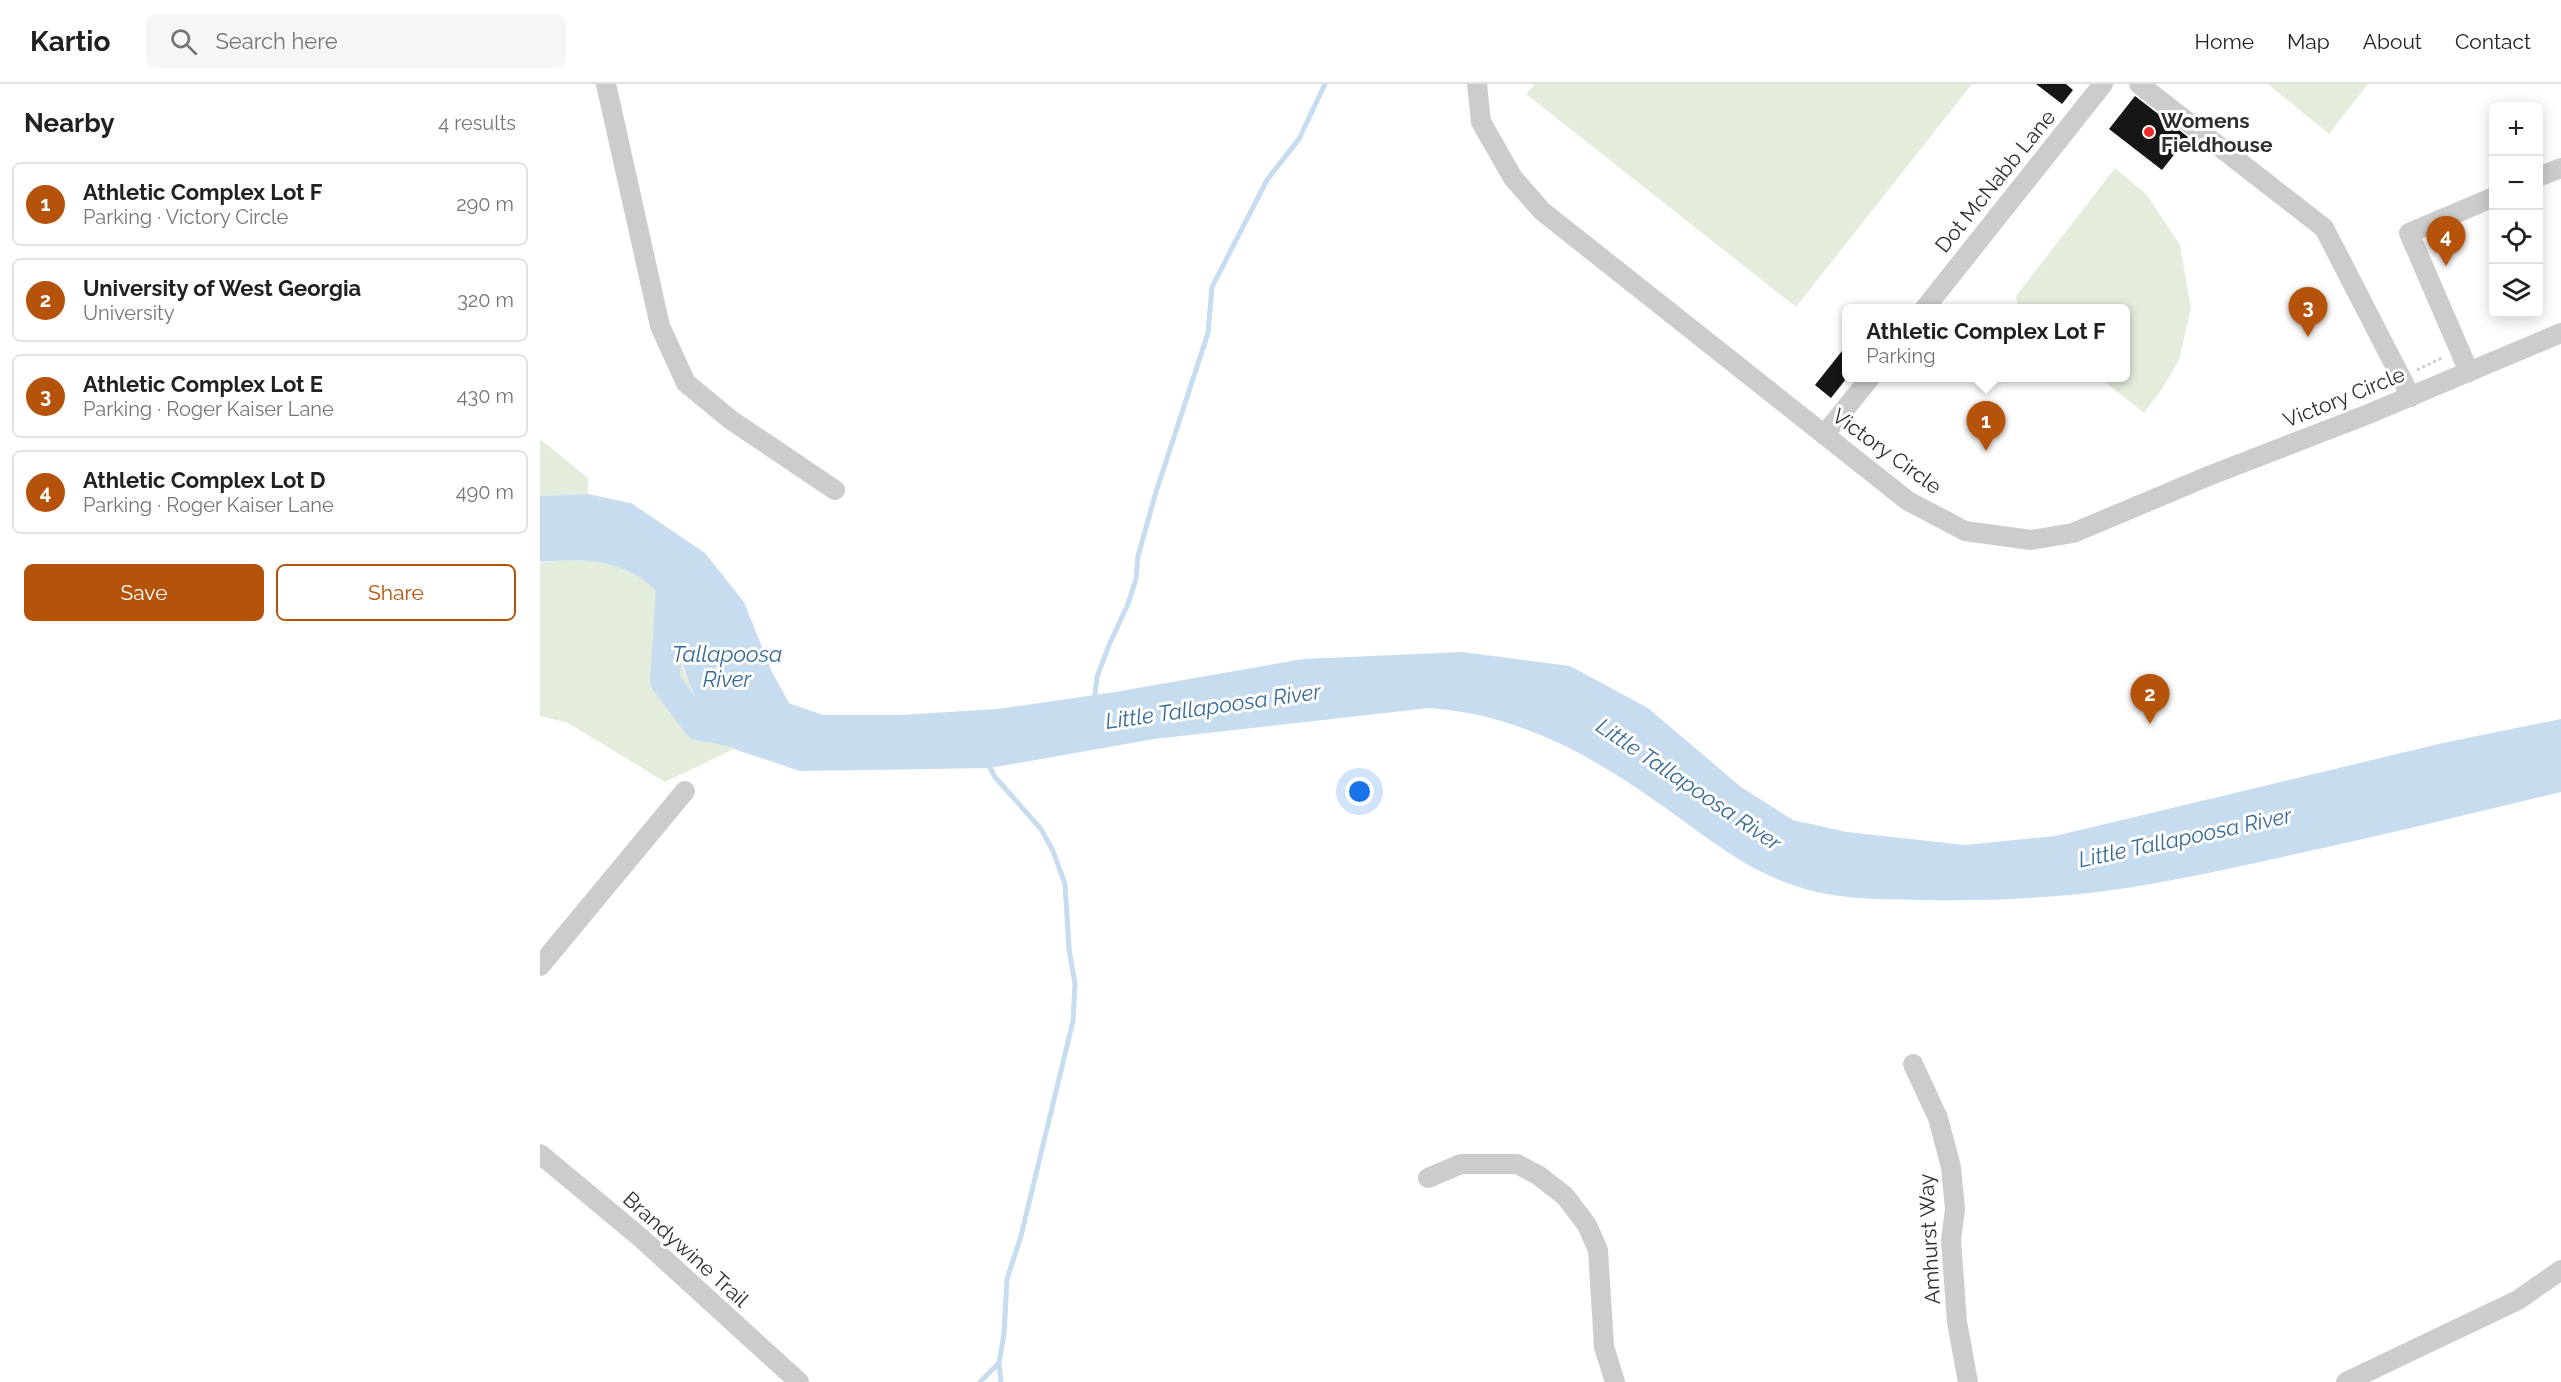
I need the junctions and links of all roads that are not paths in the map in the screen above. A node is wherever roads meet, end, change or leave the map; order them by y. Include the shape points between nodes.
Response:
1 (606, 84) edge
2 (1477, 84) edge
3 (2103, 84) edge
4 (2139, 84) edge
5 (2561, 168) edge
6 (2543, 175) edge
7 (2489, 198) edge
8 (1929, 304) edge
9 (2561, 333) edge
10 (2469, 372) junction
11 (1867, 382) edge
12 (2411, 397) junction
13 (1824, 435) junction
14 (835, 490) dead end
15 (686, 791) dead end
16 (540, 966) edge
17 (1912, 1064) dead end
18 (540, 1154) edge
19 (1428, 1178) dead end
20 (2561, 1270) edge
21 (799, 1382) edge
22 (1615, 1382) edge
23 (1968, 1382) edge
24 (2346, 1382) edge

1 - 14 street via 660,326 686,383 731,420
2 - 13 street, Victory Circle via 1481,122 1513,178 1542,211
3 - 8 street, Dot McNabb Lane
4 - 12 street via 2324,228
5 - 6 street
7 - 10 street via 2409,233
9 - 10 street, Victory Circle
10 - 12 street, Victory Circle
11 - 13 street
12 - 13 street, Victory Circle via 2073,533 2031,540 1965,531 1908,501
15 - 16 street
17 - 23 street, Amhurst Way via 1938,1118 1951,1167 1957,1322
18 - 21 street, Brandywine Trail via 640,1238
19 - 22 street via 1461,1164 1518,1164 1565,1196 1587,1225 1598,1250 1604,1347
20 - 24 street via 2518,1300

